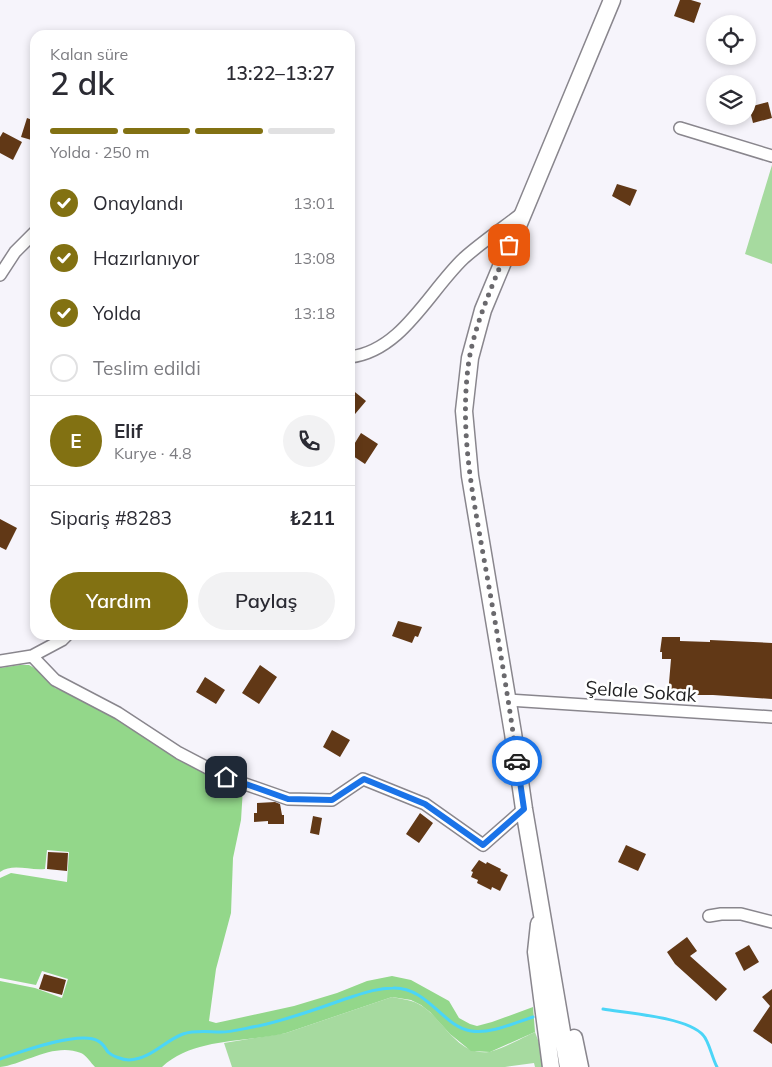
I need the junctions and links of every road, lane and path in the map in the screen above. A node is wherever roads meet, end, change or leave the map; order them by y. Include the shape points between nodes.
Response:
1 (612, 0) edge
2 (680, 128) dead end
3 (772, 156) edge
4 (522, 213) junction
5 (30, 237) edge
6 (0, 274) edge
7 (355, 356) edge
8 (62, 640) edge
9 (32, 656) junction
10 (0, 661) edge
11 (508, 700) junction
12 (772, 717) edge
13 (524, 809) junction
14 (541, 907) junction
15 (709, 916) dead end
16 (772, 922) edge
17 (551, 1067) edge
18 (568, 1067) edge
19 (580, 1067) edge

1 - 4 main road
2 - 3 street
4 - 7 street via 465,257 391,340 370,352
4 - 11 main road via 482,310 470,358 464,411 470,476
5 - 6 street
8 - 9 street
9 - 10 street
9 - 13 street via 55,680 118,713 178,753 226,777 288,799 332,800 364,779 425,804 483,845
11 - 12 street, Şelale Sokak
11 - 13 main road
13 - 14 main road
14 - 17 main road via 536,952
14 - 18 main road
14 - 19 main road via 554,947
15 - 16 street via 741,914

